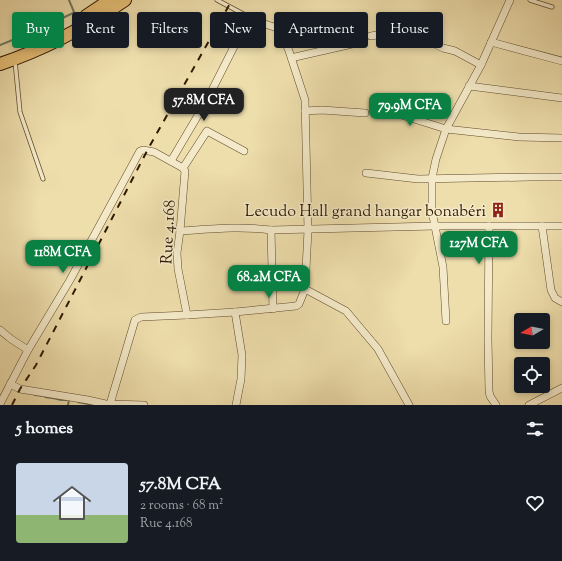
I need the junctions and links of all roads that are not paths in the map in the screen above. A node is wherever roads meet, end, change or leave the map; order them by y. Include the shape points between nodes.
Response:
1 (110, 0) edge
2 (125, 0) edge
3 (217, 0) edge
4 (510, 0) edge
5 (530, 0) edge
6 (552, 7) dead end
7 (240, 12) edge
8 (266, 24) edge
9 (371, 36) dead end
10 (491, 42) junction
11 (233, 48) edge
12 (335, 48) edge
13 (0, 56) edge
14 (15, 59) junction
15 (292, 59) junction
16 (562, 61) edge
17 (0, 64) edge
18 (481, 64) junction
19 (469, 86) junction
20 (562, 98) edge
21 (305, 111) junction
22 (377, 111) dead end
23 (365, 113) dead end
24 (446, 129) junction
25 (562, 138) edge
26 (244, 151) dead end
27 (170, 161) junction
28 (183, 168) junction
29 (366, 173) dead end
30 (562, 177) edge
31 (432, 178) junction
32 (43, 180) dead end
33 (435, 226) junction
34 (489, 226) junction
35 (542, 226) junction
36 (562, 226) edge
37 (271, 230) junction
38 (308, 230) junction
39 (180, 231) junction
40 (305, 289) junction
41 (562, 302) edge
42 (273, 308) junction
43 (236, 312) junction
44 (187, 315) junction
45 (446, 321) dead end
46 (0, 330) edge
47 (28, 350) junction
48 (10, 384) junction
49 (562, 388) edge
50 (0, 404) edge
51 (110, 404) edge
52 (144, 405) edge
53 (236, 405) edge
54 (409, 405) edge
55 (496, 405) edge
56 (529, 405) edge

1 - 13 highway via 68,27
2 - 14 highway via 75,32
3 - 7 lane
4 - 10 street
5 - 6 lane
8 - 15 street via 280,29
9 - 18 street via 388,33 418,36
10 - 16 street
10 - 18 street
11 - 27 street via 207,100
12 - 15 street
14 - 17 highway
14 - 32 lane via 18,105
15 - 21 street via 305,96
18 - 19 street
19 - 20 street
19 - 24 street
21 - 23 street
21 - 38 street
22 - 24 street via 395,113
24 - 25 street
24 - 31 street
26 - 28 street via 207,131
27 - 28 street
27 - 47 street via 154,152 140,151 70,280
28 - 39 street, Rue 4.168 via 185,173
29 - 31 street
30 - 31 street
31 - 33 street via 432,211
33 - 34 street
33 - 38 street
33 - 45 street via 443,267
34 - 35 street
34 - 55 street via 489,391
35 - 36 street
35 - 41 street via 551,290 555,298
37 - 38 street
37 - 39 street via 231,228
37 - 42 street
38 - 40 street
39 - 44 street, Rue 4.168 via 178,269
40 - 42 street via 296,306
40 - 54 street via 346,311 378,349
42 - 43 street
43 - 44 street
43 - 53 street via 242,355
44 - 51 street via 141,317 135,320
46 - 47 street
47 - 48 street
48 - 50 street
48 - 51 street via 20,389
49 - 56 street
51 - 52 street

